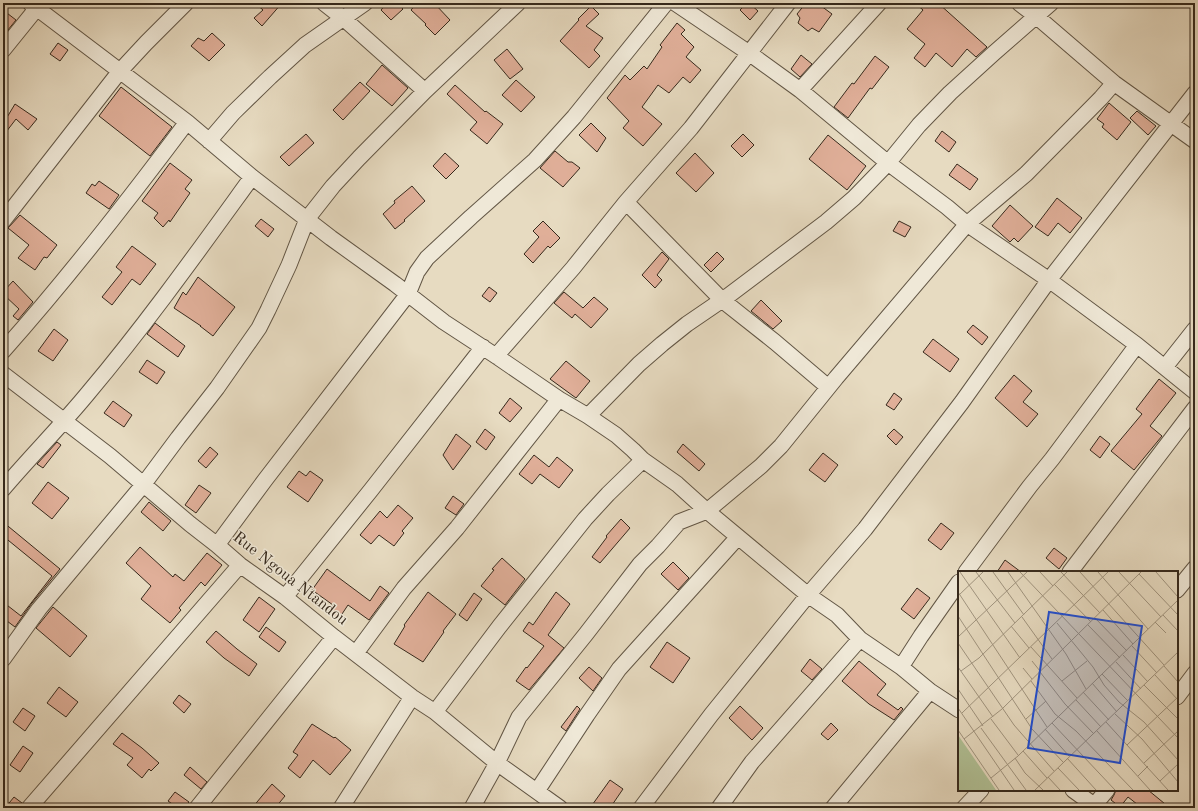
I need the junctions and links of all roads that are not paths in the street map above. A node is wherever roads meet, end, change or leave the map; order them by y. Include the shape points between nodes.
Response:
1 (186, 3) edge
2 (324, 3) edge
3 (365, 3) edge
4 (518, 3) edge
5 (788, 3) edge
6 (879, 3) edge
7 (1019, 3) edge
8 (1051, 3) edge
9 (675, 4) edge
10 (36, 5) edge
11 (1036, 16) junction
12 (343, 18) junction
13 (3, 50) edge
14 (749, 53) junction
15 (120, 71) junction
16 (1114, 83) junction
17 (800, 90) junction
18 (425, 91) junction
19 (1195, 93) edge
20 (187, 122) junction
21 (1170, 123) junction
22 (209, 141) junction
23 (1195, 141) edge
24 (888, 163) junction
25 (252, 177) junction
26 (626, 202) junction
27 (308, 220) junction
28 (3, 221) edge
29 (967, 224) junction
30 (1049, 280) junction
31 (408, 294) junction
32 (722, 300) junction
33 (1195, 329) edge
34 (1137, 345) junction
35 (483, 347) junction
36 (3, 351) edge
37 (496, 356) junction
38 (1165, 367) junction
39 (3, 374) edge
40 (828, 387) junction
41 (1195, 392) edge
42 (559, 399) junction
43 (1195, 408) edge
44 (588, 416) junction
45 (64, 421) junction
46 (643, 460) junction
47 (143, 485) junction
48 (3, 489) edge
49 (707, 511) junction
50 (738, 537) junction
51 (217, 545) junction
52 (240, 565) junction
53 (1195, 568) edge
54 (967, 571) edge
55 (1071, 571) edge
56 (958, 583) edge
57 (1178, 589) edge
58 (808, 595) junction
59 (285, 597) junction
60 (334, 637) junction
61 (860, 639) junction
62 (356, 653) junction
63 (3, 659) edge
64 (901, 667) junction
65 (1195, 673) edge
66 (930, 691) junction
67 (412, 696) junction
68 (1178, 696) edge
69 (958, 709) edge
70 (435, 712) junction
71 (497, 763) junction
72 (537, 791) junction
73 (980, 791) edge
74 (1075, 791) edge
75 (1105, 791) edge
76 (1095, 807) edge
77 (29, 808) edge
78 (197, 808) edge
79 (341, 808) edge
80 (472, 808) edge
81 (560, 808) edge
82 (641, 808) edge
83 (719, 808) edge
84 (833, 808) edge
85 (964, 808) edge

1 - 15 street
2 - 12 street
3 - 12 street
4 - 18 street
5 - 14 street
6 - 17 street
7 - 11 street
8 - 11 street
9 - 14 street
9 - 31 street via 535,160 427,258 417,272
10 - 13 street
10 - 15 street
11 - 16 street
11 - 24 street via 950,93
12 - 18 street
12 - 22 street via 305,46 270,77
14 - 17 street
14 - 26 street via 691,128
15 - 20 street
15 - 28 street
16 - 21 street
16 - 29 street via 1026,174
17 - 24 street
18 - 27 street via 333,186
19 - 21 street
20 - 22 street
20 - 36 street via 78,263
21 - 23 street
21 - 30 street
22 - 25 street
24 - 29 street
24 - 32 street via 826,222
25 - 27 street
25 - 45 street via 144,323
26 - 32 street
26 - 37 street via 573,268
27 - 31 street
27 - 47 street via 259,328
29 - 30 street
29 - 40 street
30 - 34 street
30 - 58 street via 962,402 870,523
31 - 35 street via 444,322
31 - 51 street
32 - 40 street
32 - 44 street via 662,344
33 - 38 street
34 - 38 street
34 - 54 street
35 - 37 street
35 - 59 street
37 - 42 street
38 - 41 street
39 - 45 street, Rue Ngoua Ntandou
40 - 49 street via 781,446
42 - 44 street
42 - 62 street via 457,528 404,588
43 - 55 street
44 - 46 street via 616,435
45 - 47 street, Rue Ngoua Ntandou
45 - 48 street
46 - 49 street via 677,484
46 - 70 street via 585,519
47 - 51 street, Rue Ngoua Ntandou
47 - 63 street via 39,608
49 - 50 street
49 - 71 street via 678,522 640,564 519,717
50 - 58 street
50 - 72 street via 619,669
51 - 52 street, Rue Ngoua Ntandou
52 - 59 street, Rue Ngoua Ntandou
52 - 77 street
53 - 57 street
56 - 64 street
58 - 61 street via 837,615
58 - 82 street via 710,715
59 - 60 street, Rue Ngoua Ntandou
60 - 62 street, Rue Ngoua Ntandou
60 - 78 street
61 - 64 street
61 - 83 street via 752,762
62 - 67 street, Rue Ngoua Ntandou
64 - 66 street
65 - 68 street
66 - 69 street
66 - 84 street
67 - 70 street, Rue Ngoua Ntandou
67 - 79 street
70 - 71 street, Rue Ngoua Ntandou
71 - 72 street, Rue Ngoua Ntandou
71 - 80 street
72 - 81 street, Rue Ngoua Ntandou
73 - 85 street
74 - 76 street
75 - 76 street

